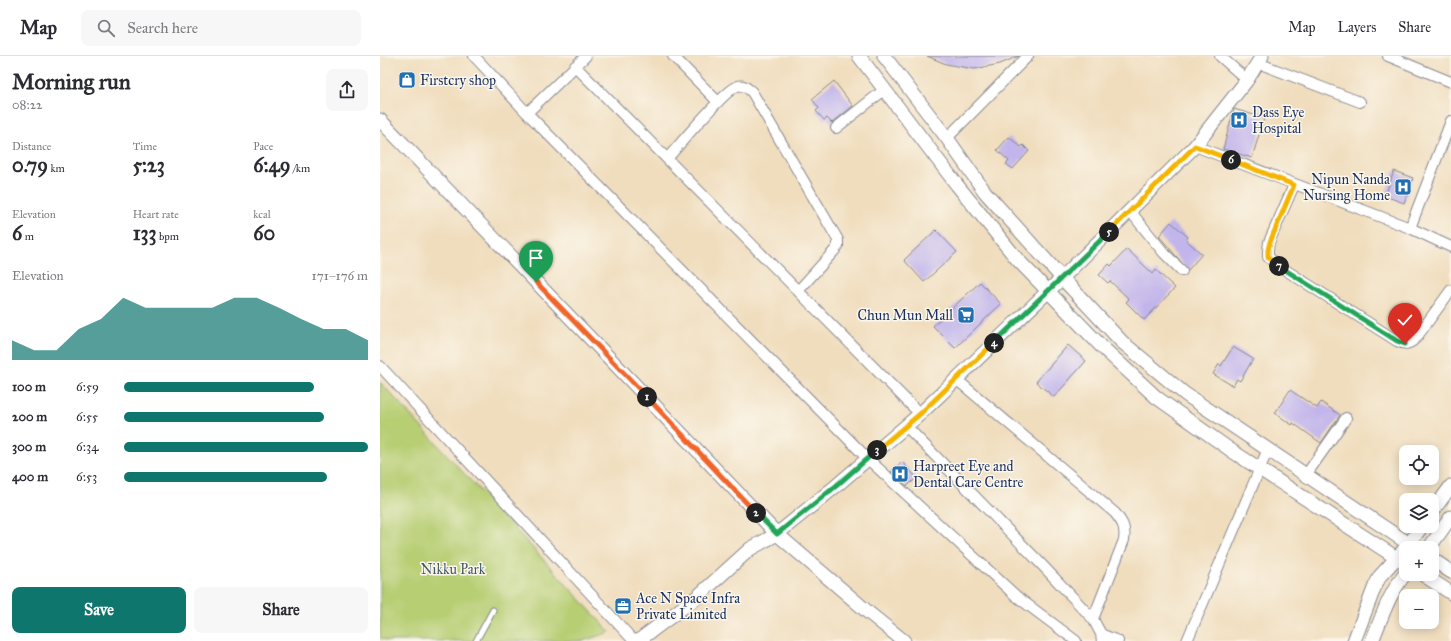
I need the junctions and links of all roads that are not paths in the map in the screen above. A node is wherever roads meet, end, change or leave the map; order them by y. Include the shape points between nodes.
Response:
1 (474, 56) edge
2 (586, 56) edge
3 (673, 56) edge
4 (859, 56) edge
5 (884, 56) edge
6 (1028, 56) edge
7 (1220, 56) edge
8 (1388, 56) edge
9 (1260, 60) edge
10 (575, 66) junction
11 (1246, 80) junction
12 (1451, 82) edge
13 (884, 90) junction
14 (718, 102) junction
15 (1360, 102) dead end
16 (527, 113) junction
17 (380, 120) edge
18 (1451, 120) edge
19 (836, 128) dead end
20 (947, 138) junction
21 (1195, 146) junction
22 (667, 159) junction
23 (1294, 185) junction
24 (1130, 211) junction
25 (1410, 228) junction
26 (1451, 247) edge
27 (1182, 271) dead end
28 (1062, 278) junction
29 (1451, 290) edge
30 (798, 291) junction
31 (1048, 291) junction
32 (380, 366) edge
33 (956, 379) junction
34 (920, 414) junction
35 (1346, 418) dead end
36 (906, 426) junction
37 (1268, 449) junction
38 (867, 458) junction
39 (1260, 469) junction
40 (1306, 475) junction
41 (1451, 486) edge
42 (1439, 502) edge
43 (1451, 517) edge
44 (777, 534) junction
45 (1405, 541) edge
46 (1434, 541) edge
47 (1399, 560) edge
48 (1399, 562) edge
49 (1439, 564) edge
50 (1451, 572) edge
51 (1400, 581) edge
52 (1433, 581) edge
53 (1451, 593) edge
54 (493, 610) dead end
55 (1093, 619) junction
56 (1102, 637) edge
57 (476, 641) edge
58 (634, 641) edge
59 (638, 641) edge
60 (904, 641) edge
61 (1076, 641) edge
62 (1118, 641) edge
63 (1186, 641) edge
64 (1354, 641) edge
65 (1372, 641) edge

1 - 16 street
2 - 10 street
3 - 14 street
4 - 13 street
5 - 20 street
6 - 20 street
7 - 11 street
8 - 12 street
9 - 11 street
9 - 15 street
10 - 16 street
10 - 22 street
11 - 21 street
13 - 19 street
13 - 31 street via 962,191
14 - 22 street
14 - 30 street via 738,86 744,86 752,92 838,240 835,250
16 - 38 street
17 - 44 street
18 - 25 street
20 - 28 street via 985,192
21 - 23 street
21 - 24 street
22 - 30 street
23 - 25 street
23 - 29 street via 1268,250 1268,257 1276,264 1405,344 1416,338
24 - 27 street
24 - 28 street
25 - 26 street
28 - 31 street
28 - 37 street via 1122,342 1185,394
30 - 34 street
31 - 33 street
31 - 39 street via 1101,346 1156,397
32 - 58 street
33 - 34 street
33 - 55 street via 1115,513 1124,524 1124,540
34 - 36 street
35 - 40 street
36 - 38 street
36 - 55 street
37 - 39 street
37 - 40 street
38 - 44 street
38 - 61 street via 1016,596
39 - 47 street
39 - 63 street
40 - 45 street
41 - 42 street
43 - 46 street
44 - 59 street via 750,549 697,597
44 - 60 street
48 - 64 street via 1380,576
49 - 50 street
51 - 65 street via 1391,594
52 - 53 street
54 - 57 lane
55 - 56 street
56 - 62 street

